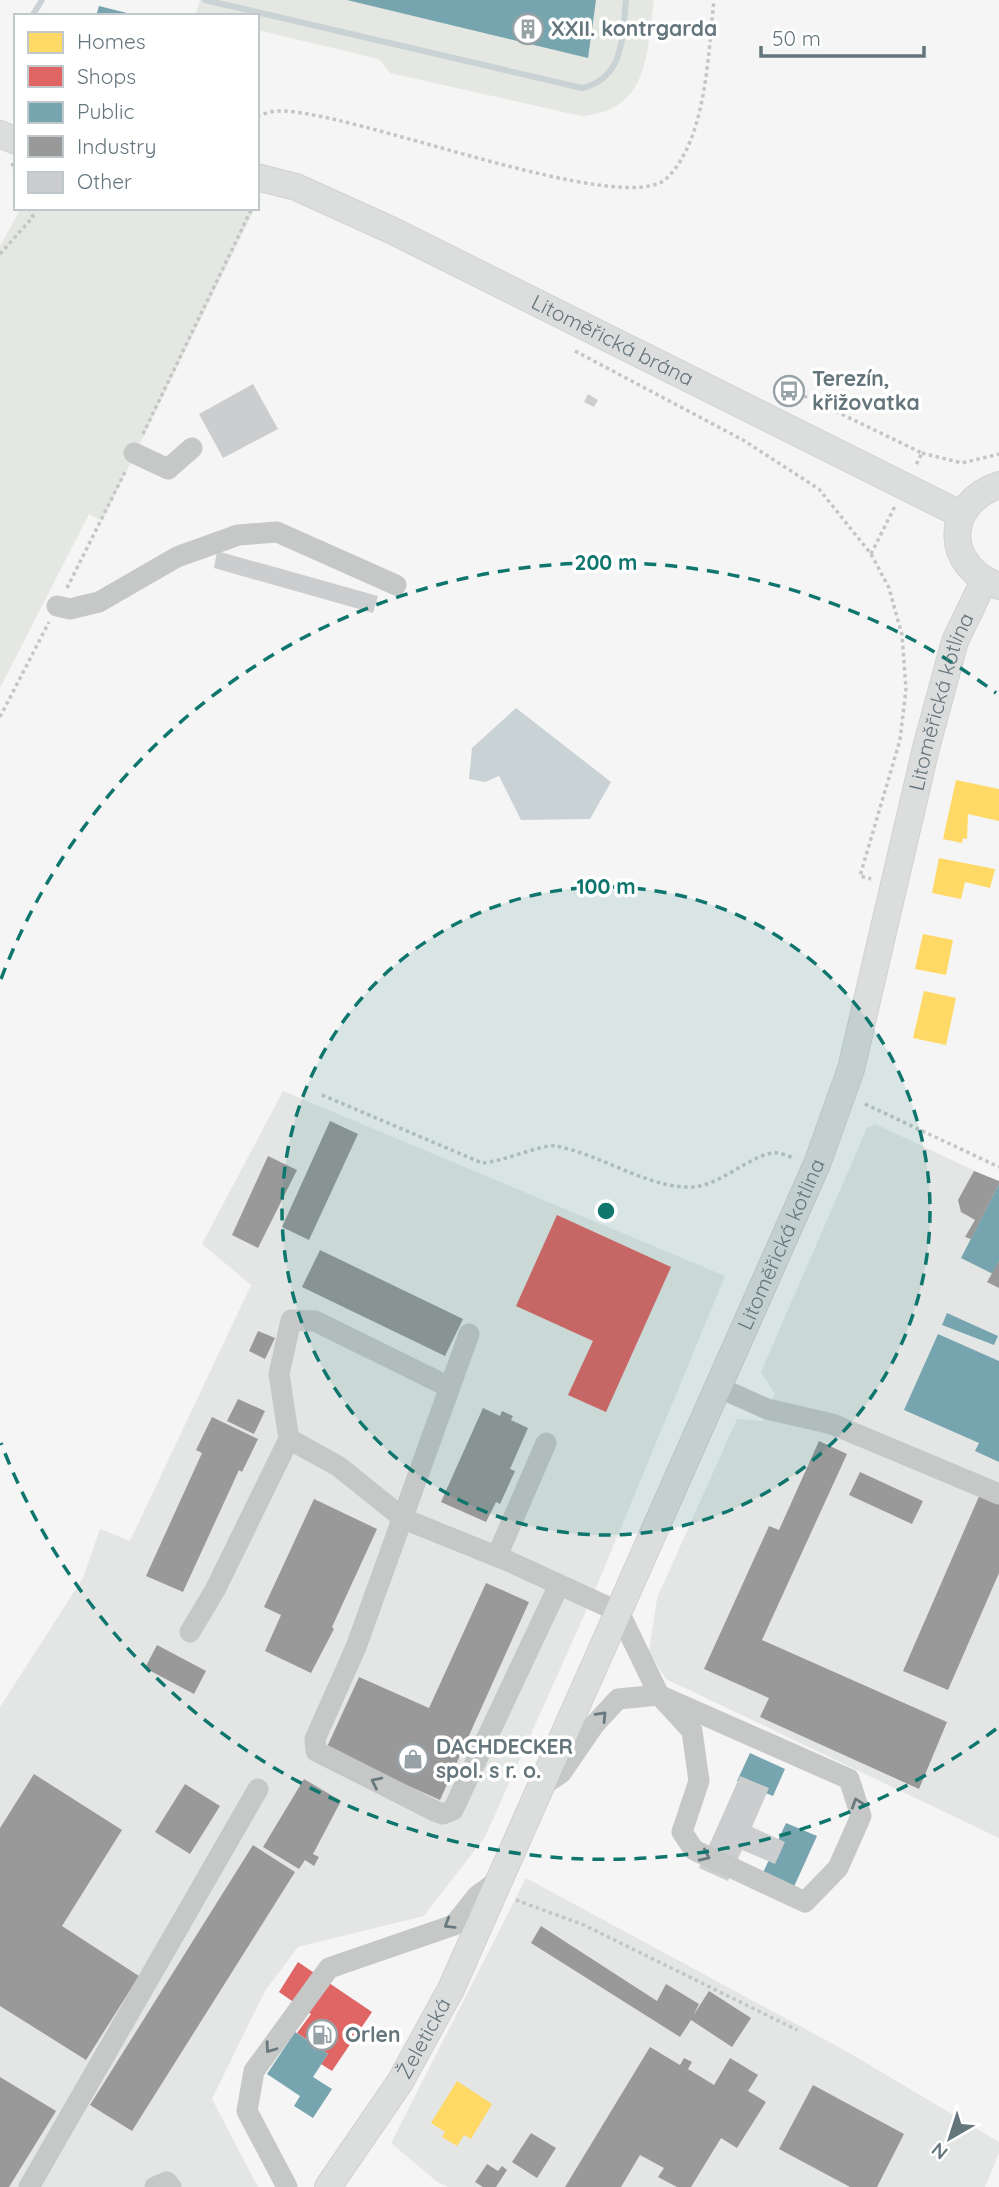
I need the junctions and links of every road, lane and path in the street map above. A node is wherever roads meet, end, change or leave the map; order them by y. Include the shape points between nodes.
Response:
1 (714, 0) edge
2 (259, 116) edge
3 (259, 178) edge
4 (30, 210) edge
5 (0, 254) edge
6 (565, 346) dead end
7 (192, 448) dead end
8 (134, 453) dead end
9 (922, 453) dead end
10 (999, 454) edge
11 (999, 485) edge
12 (962, 514) junction
13 (992, 583) edge
14 (396, 585) dead end
15 (57, 606) dead end
16 (895, 886) junction
17 (842, 1094) junction
18 (322, 1095) dead end
19 (817, 1164) junction
20 (999, 1167) edge
21 (470, 1335) dead end
22 (449, 1387) junction
23 (720, 1388) junction
24 (289, 1439) junction
25 (546, 1443) dead end
26 (999, 1494) edge
27 (404, 1519) junction
28 (497, 1556) junction
29 (559, 1585) junction
30 (618, 1612) junction
31 (190, 1632) dead end
32 (659, 1695) junction
33 (542, 1785) junction
34 (258, 1789) dead end
35 (497, 1886) junction
36 (797, 2030) dead end
37 (29, 2187) edge
38 (155, 2187) edge
39 (170, 2187) edge
40 (287, 2187) edge
41 (328, 2187) edge

1 - 2 path via 701,107 687,146 666,179 645,187 594,187 342,122 278,111
3 - 12 main road, Litoměřická brána via 296,187 391,230
4 - 5 path via 33,217
6 - 16 path via 743,440 819,489 871,554 889,588 902,635 905,699 900,740 860,876
7 - 8 lane via 168,469
9 - 10 path via 962,463
11 - 12 main road via 971,501
12 - 13 main road via 958,545 967,565
13 - 16 main road, Litoměřická kotlina via 956,641
14 - 15 lane via 277,532 238,535 177,557 99,602 70,609
16 - 17 main road, Litoměřická kotlina
17 - 19 main road, Litoměřická kotlina
17 - 20 path
18 - 19 path via 482,1163 501,1162 551,1145 671,1185 700,1186 774,1153
19 - 23 main road, Litoměřická kotlina
21 - 22 lane
22 - 24 lane via 315,1321 291,1320 279,1374
22 - 27 lane
23 - 26 lane via 767,1409 832,1424
23 - 30 main road, Litoměřická kotlina
24 - 27 lane via 338,1466
24 - 31 lane
25 - 28 lane
27 - 28 lane
29 -> 27 lane via 456,1804 448,1813 437,1812 314,1748
28 - 29 lane
29 - 30 lane
30 - 32 lane
30 - 33 main road, Litoměřická kotlina
32 -> 32 lane via 692,1731 699,1781 682,1832 694,1850 805,1902 838,1868 861,1816 849,1779
33 -> 32 lane via 561,1773 618,1699
33 - 35 main road, Litoměřická kotlina
34 - 37 lane
35 - 36 path
35 -> 40 lane via 477,1896 454,1925 329,1968 254,2071 247,2111
35 - 41 main road, Želetická via 420,2047
38 - 39 lane via 167,2182

